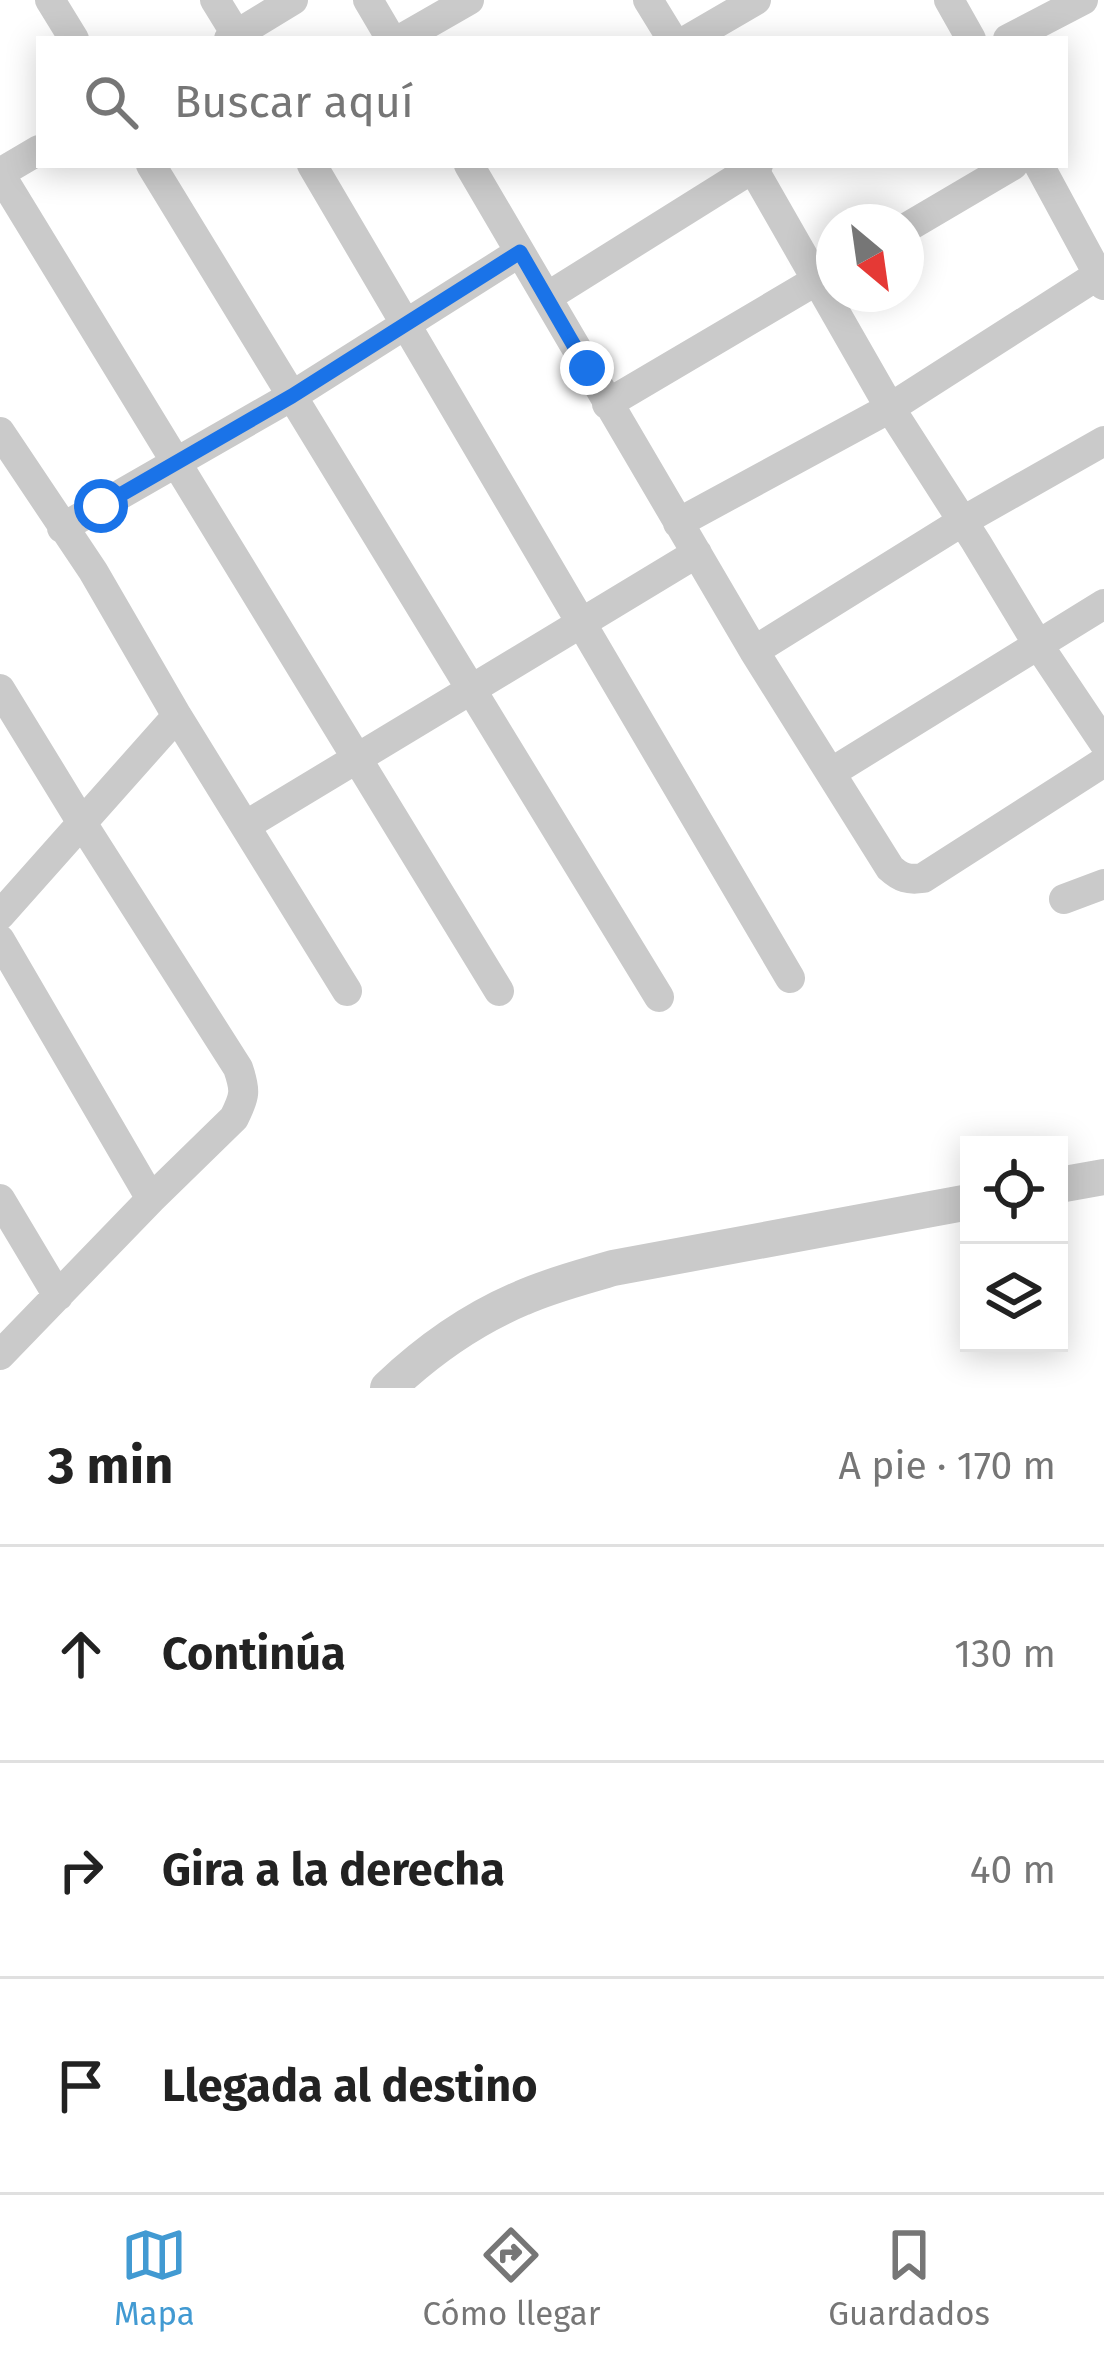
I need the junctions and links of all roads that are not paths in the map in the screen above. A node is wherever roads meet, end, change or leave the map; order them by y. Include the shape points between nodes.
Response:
1 (50, 0) edge
2 (215, 0) edge
3 (293, 0) edge
4 (368, 0) edge
5 (469, 0) edge
6 (648, 0) edge
7 (756, 0) edge
8 (949, 0) edge
9 (1083, 0) edge
10 (1098, 0) edge
11 (1104, 10) edge
12 (72, 36) edge
13 (234, 36) edge
14 (238, 36) edge
15 (389, 36) edge
16 (406, 36) edge
17 (670, 36) edge
18 (694, 36) edge
19 (967, 36) edge
20 (1014, 36) edge
21 (36, 151) edge
22 (153, 168) edge
23 (314, 168) edge
24 (476, 168) edge
25 (751, 168) edge
26 (755, 168) edge
27 (1008, 168) edge
28 (1041, 168) edge
29 (0, 173) edge
30 (924, 217) edge
31 (520, 252) junction
32 (816, 262) edge
33 (1101, 280) edge
34 (816, 281) edge
35 (547, 297) junction
36 (843, 312) edge
37 (406, 325) junction
38 (292, 396) junction
39 (607, 404) junction
40 (890, 408) junction
41 (0, 431) edge
42 (1104, 441) edge
43 (177, 463) junction
44 (963, 520) junction
45 (678, 523) junction
46 (62, 527) junction
47 (697, 553) junction
48 (1104, 604) edge
49 (581, 623) junction
50 (1037, 643) junction
51 (754, 651) junction
52 (0, 689) edge
53 (471, 689) junction
54 (177, 716) junction
55 (1104, 743) edge
56 (356, 758) junction
57 (1104, 762) edge
58 (832, 772) junction
59 (82, 824) junction
60 (245, 826) junction
61 (1104, 884) edge
62 (1064, 899) dead end
63 (0, 915) edge
64 (0, 940) edge
65 (790, 978) dead end
66 (347, 991) dead end
67 (499, 991) dead end
68 (659, 997) dead end
69 (1104, 1177) edge
70 (1068, 1183) edge
71 (0, 1199) edge
72 (151, 1199) junction
73 (960, 1204) edge
74 (58, 1296) junction
75 (0, 1355) edge
76 (388, 1388) edge

1 - 12 street
2 - 13 street
3 - 14 street
4 - 15 street
5 - 16 street
6 - 17 street
7 - 18 street
8 - 19 street
9 - 20 street
10 - 11 street
21 - 29 street
22 - 38 street
23 - 37 street
24 - 31 street
25 - 35 street
26 - 32 street
27 - 30 street
28 - 33 street
29 - 43 street
31 - 35 street
31 - 37 street
33 - 40 street
34 - 39 street
35 - 39 street
36 - 40 street
37 - 38 street
37 - 49 street
38 - 43 street
38 - 53 street
39 - 45 street
40 - 44 street
40 - 45 street
41 - 46 street
42 - 44 street
43 - 46 street
43 - 56 street
44 - 50 street
44 - 51 street
45 - 47 street
46 - 54 street
47 - 49 street
47 - 51 street
48 - 50 street
49 - 53 street
49 - 65 street
50 - 55 street
50 - 58 street
51 - 58 street
52 - 59 street
53 - 56 street
53 - 68 street
54 - 59 street
54 - 60 street
56 - 60 street
56 - 67 street
57 - 58 street via 935,872 910,880 890,868
59 - 63 street
59 - 72 street via 245,1088 234,1118
60 - 66 street
61 - 62 street
64 - 72 street
69 - 70 street
71 - 74 street
72 - 74 street
73 - 76 street via 559,1285 476,1322
74 - 75 street

